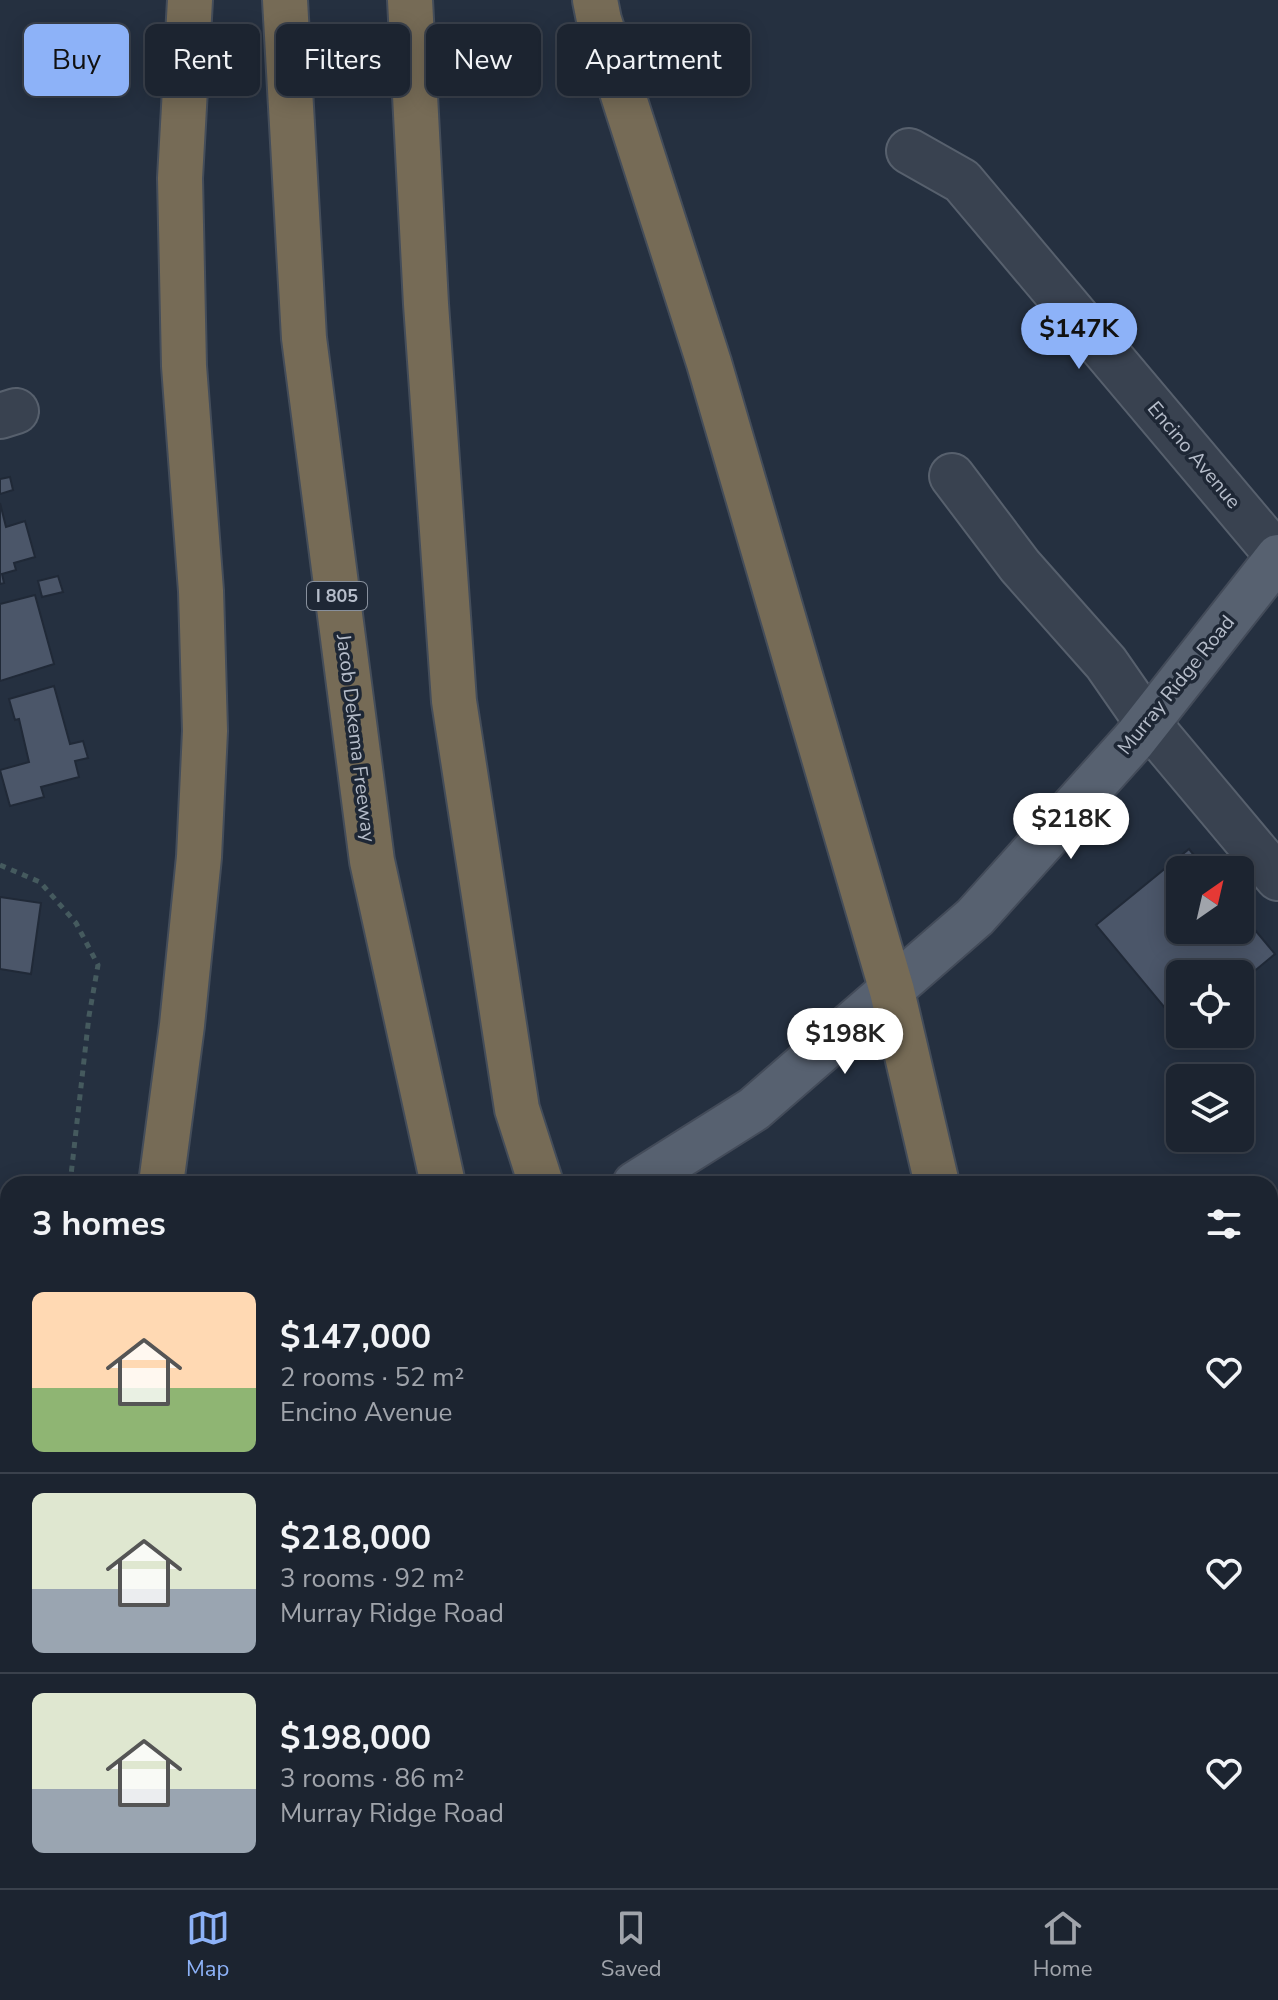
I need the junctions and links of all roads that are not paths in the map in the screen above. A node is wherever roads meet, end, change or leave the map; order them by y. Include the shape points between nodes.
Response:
1 (190, 0) edge
2 (285, 0) edge
3 (410, 0) edge
4 (595, 0) edge
5 (909, 151) dead end
6 (952, 476) dead end
7 (1278, 556) edge
8 (1147, 722) junction
9 (1278, 878) edge
10 (892, 991) junction
11 (162, 1176) edge
12 (441, 1176) edge
13 (538, 1176) edge
14 (648, 1176) edge
15 (935, 1176) edge

1 - 11 highway via 180,209 205,731 199,857
2 - 12 highway, Jacob Dekema Freeway / I 805 via 304,338 372,861
3 - 13 highway via 454,701 517,1109
4 - 10 highway via 709,363
5 - 7 street, Encino Avenue via 962,181
6 - 8 street via 1020,566 1106,663
7 - 8 main road, Murray Ridge Road
8 - 9 street
8 - 10 main road, Murray Ridge Road via 975,917
10 - 14 main road, Murray Ridge Road via 754,1109
10 - 15 highway

